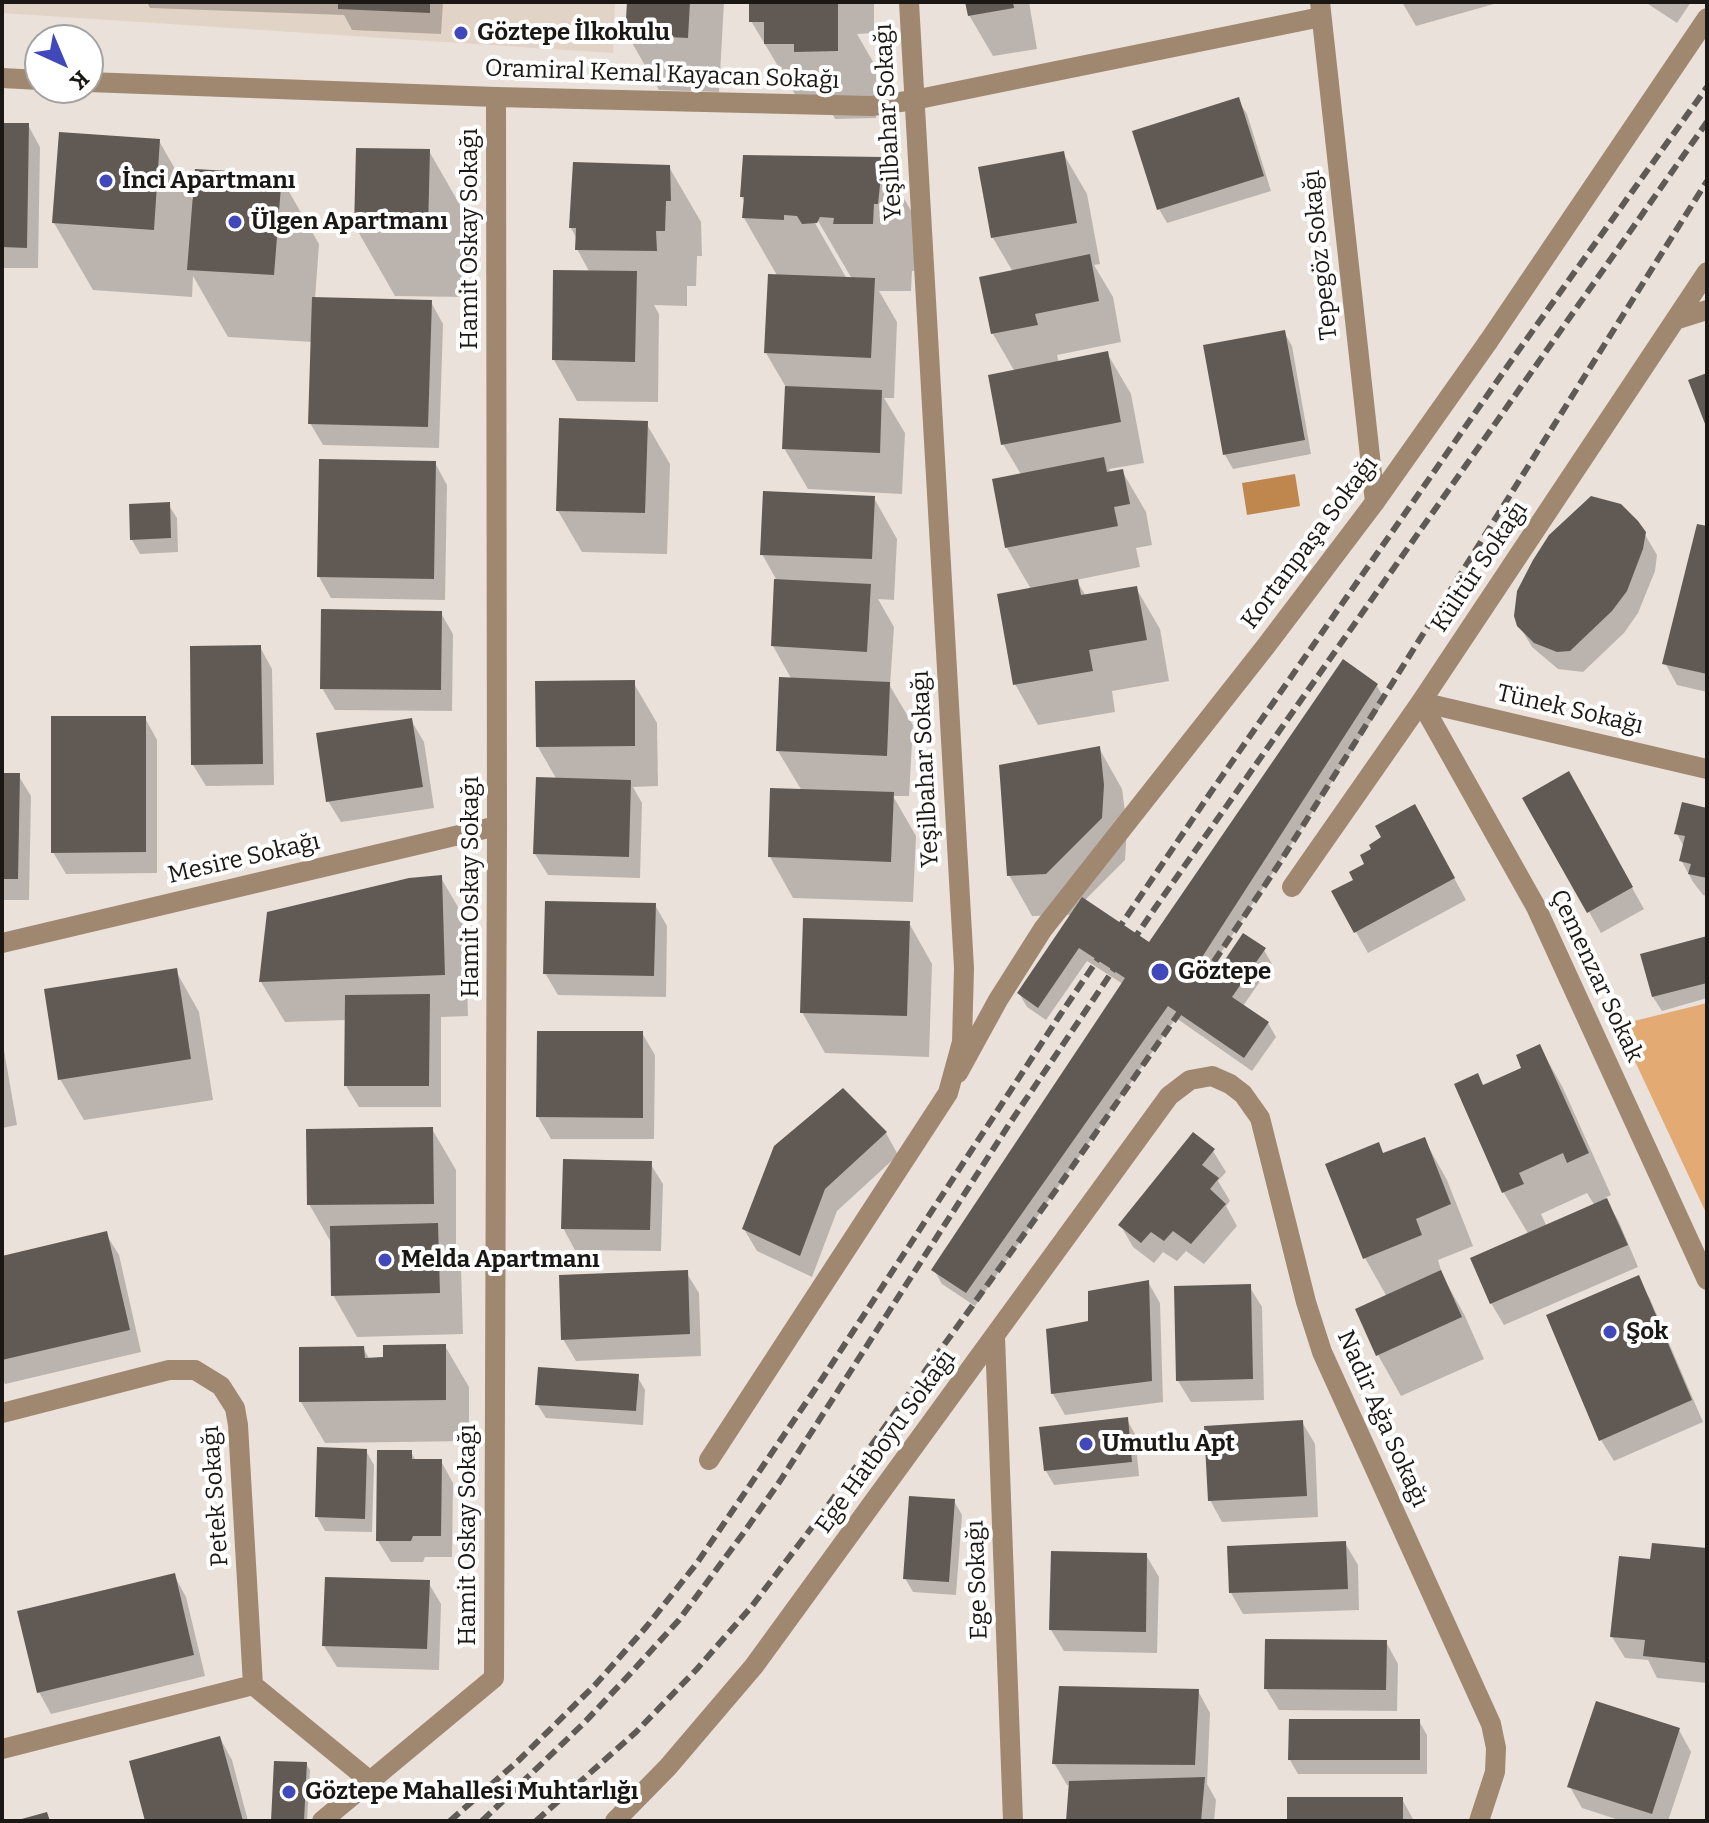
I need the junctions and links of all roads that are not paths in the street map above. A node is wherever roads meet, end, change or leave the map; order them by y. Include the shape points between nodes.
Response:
1 (909, 2) edge
2 (1321, 10) edge
3 (1707, 18) edge
4 (2, 78) edge
5 (24, 79) edge
6 (104, 83) edge
7 (496, 97) junction
8 (914, 100) junction
9 (1707, 272) edge
10 (1707, 310) edge
11 (1675, 320) junction
12 (1375, 502) junction
13 (1421, 702) junction
14 (1707, 769) edge
15 (497, 826) junction
16 (1292, 887) dead end
17 (2, 943) edge
18 (1184, 1083) joint
19 (948, 1093) junction
20 (1707, 1280) edge
21 (995, 1337) junction
22 (2, 1413) edge
23 (709, 1460) dead end
24 (253, 1685) junction
25 (2, 1749) edge
26 (370, 1781) junction
27 (322, 1821) edge
28 (615, 1821) edge
29 (1013, 1821) edge
30 (1479, 1821) edge

1 - 8 street, Yeşilbahar Sokağı
2 - 8 street, Oramiral Kemal Kayacan Sokağı
2 - 12 street, Tepegöz Sokağı
3 - 12 street, Kortanpaşa Sokağı
4 - 5 street
6 - 7 street, Oramiral Kemal Kayacan Sokağı
7 - 8 street, Oramiral Kemal Kayacan Sokağı via 847,106
7 - 15 street, Hamit Oskay Sokağı
8 - 19 street, Yeşilbahar Sokağı via 964,968 962,1042
9 - 11 street, Kültür Sokağı
10 - 11 street
11 - 13 street, Kültür Sokağı
12 - 19 street, Kortanpaşa Sokağı via 1043,929
13 - 14 street, Tünek Sokağı
13 - 16 street, Kültür Sokağı
13 - 20 street, Çemenzar Sokak via 1533,900
15 - 17 street, Mesire Sokağı
15 - 26 street, Hamit Oskay Sokağı via 494,1678
18 - 21 street, Ege Hatboyu Sokağı via 1169,1096
18 - 30 street, Nadir Ağa Sokağı via 1218,1077 1243,1094 1260,1118 1322,1352 1491,1724 1495,1772
19 - 23 street, Yeşilbahar Sokağı
21 - 28 street, Ege Hatboyu Sokağı via 739,1684
21 - 29 street, Ege Sokağı
22 - 24 street, Petek Sokağı via 169,1370 195,1370 221,1386 235,1408 238,1425
24 - 25 street
24 - 26 street
26 - 27 street

